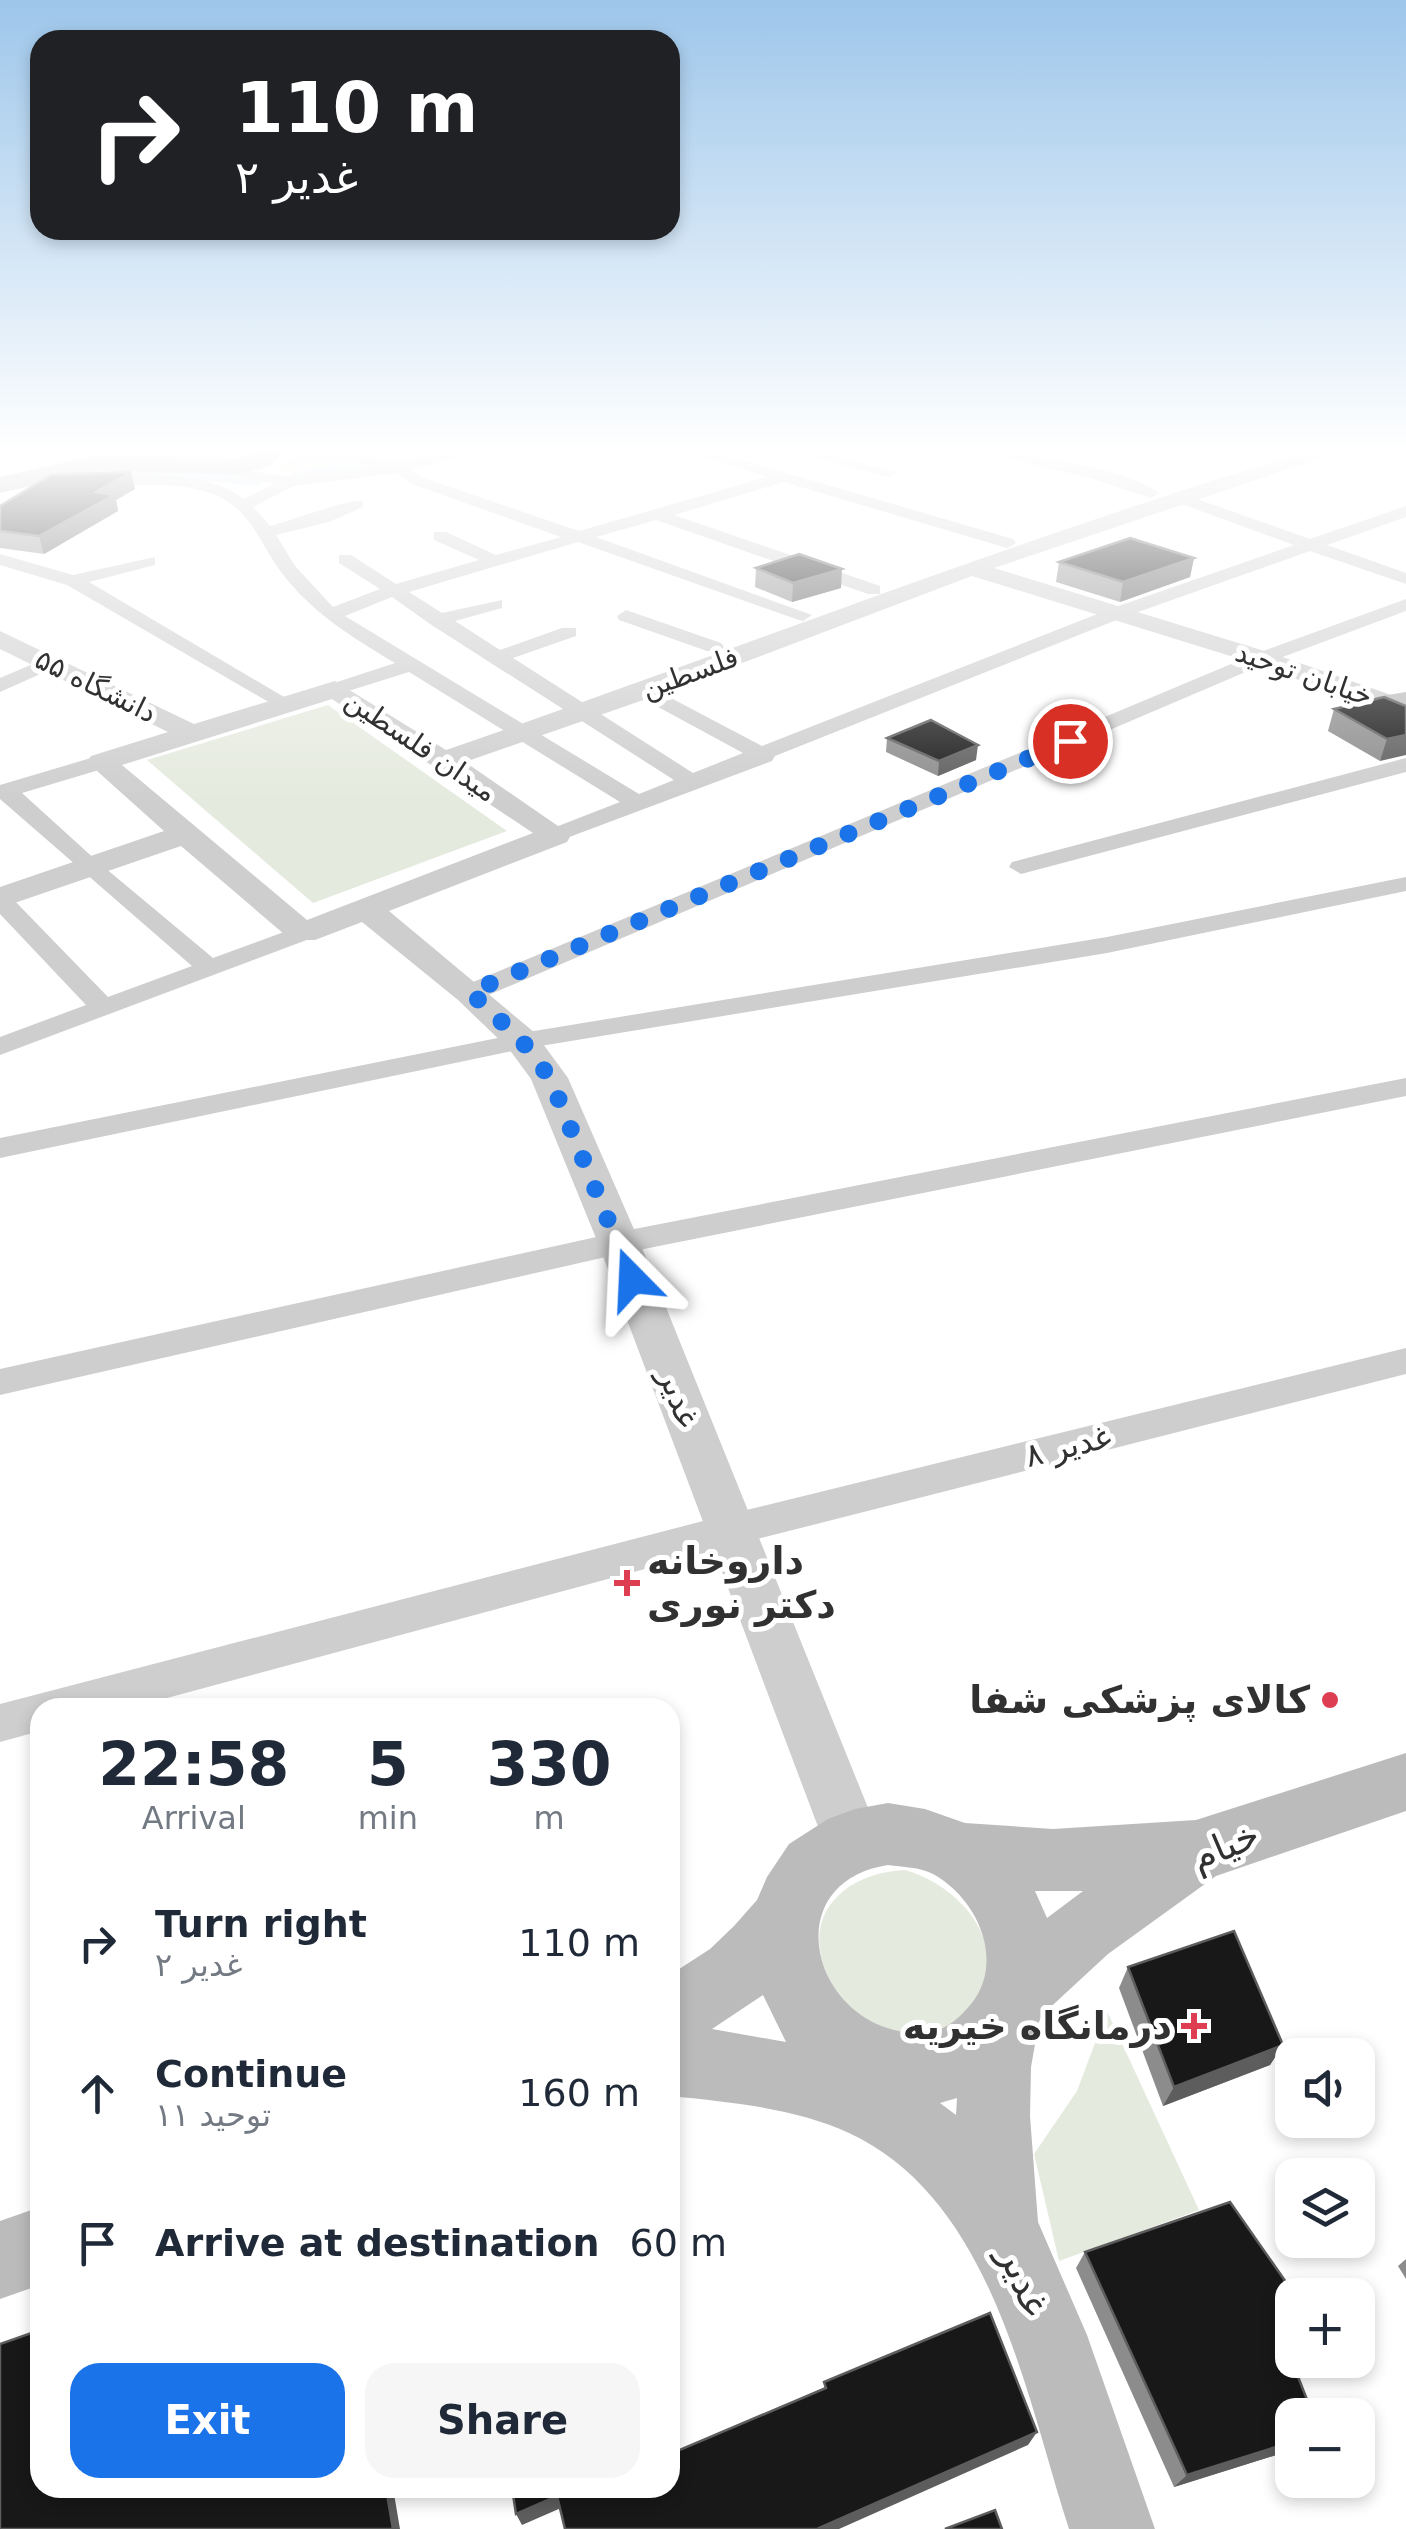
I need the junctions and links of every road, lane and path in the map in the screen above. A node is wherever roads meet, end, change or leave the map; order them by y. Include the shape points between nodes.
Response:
1 (30, 568) edge
2 (122, 568) edge
3 (287, 568) edge
4 (360, 568) edge
5 (471, 568) edge
6 (665, 568) edge
7 (811, 568) edge
8 (936, 568) edge
9 (970, 568) joint
10 (1250, 568) edge
11 (1374, 568) edge
12 (1406, 579) edge
13 (73, 581) junction
14 (395, 590) junction
15 (874, 590) junction
16 (495, 604) dead end
17 (1406, 605) edge
18 (1117, 613) junction
19 (330, 615) junction
20 (803, 615) junction
21 (626, 616) dead end
22 (437, 620) junction
23 (569, 632) dead end
24 (0, 639) edge
25 (714, 647) junction
26 (498, 657) junction
27 (1262, 658) junction
28 (49, 663) junction
29 (412, 664) junction
30 (0, 686) edge
31 (334, 689) junction
32 (643, 691) junction
33 (286, 704) junction
34 (579, 706) junction
35 (1400, 706) edge
36 (516, 728) junction
37 (191, 734) junction
38 (435, 756) junction
39 (764, 756) junction
40 (101, 762) junction
41 (1406, 765) edge
42 (694, 783) junction
43 (3, 791) edge
44 (638, 804) junction
45 (186, 834) junction
46 (556, 836) junction
47 (1021, 867) dead end
48 (89, 868) junction
49 (1406, 884) edge
50 (0, 899) edge
51 (366, 909) junction
52 (303, 933) junction
53 (210, 968) junction
54 (470, 992) junction
55 (104, 1008) junction
56 (522, 1041) junction
57 (0, 1048) edge
58 (1406, 1086) edge
59 (0, 1148) edge
60 (619, 1243) junction
61 (1406, 1361) edge
62 (0, 1382) edge
63 (730, 1530) junction
64 (96, 1698) edge
65 (30, 1715) edge
66 (0, 1723) edge
67 (1406, 1782) edge
68 (852, 1840) junction
69 (1196, 1852) junction
70 (960, 1854) junction
71 (785, 1919) junction
72 (1012, 2007) junction
73 (680, 2008) edge
74 (680, 2061) edge
75 (1000, 2224) junction
76 (30, 2250) edge
77 (0, 2260) edge
78 (1112, 2529) edge

1 - 13 street
2 - 13 street
3 - 19 street
4 - 14 street
5 - 14 street
6 - 20 street
7 - 15 street
8 - 15 street, فلسطین
9 - 18 street, خیابان توحید
9 - 32 street, فلسطین
10 - 18 street
11 - 12 street
13 - 33 street
14 - 19 street
14 - 22 street
15 - 20 street, فلسطین
16 - 22 street
17 - 27 street
18 - 27 street, خیابان توحید
18 - 39 street
19 - 29 street
20 - 25 street, فلسطین
21 - 25 street
22 - 26 street
23 - 26 street
24 - 28 street, دانشگاه ۵۵
25 - 34 street, فلسطین
26 - 34 street
27 - 35 street, خیابان توحید
27 - 54 street
28 - 30 street
28 - 37 street, دانشگاه ۵۵
29 - 31 street
29 - 36 street
31 - 33 street, میدان فلسطین
31 - 38 street, میدان فلسطین
32 - 34 street, فلسطین
32 - 39 street
33 - 37 street, میدان فلسطین
34 - 36 street, فلسطین
34 - 42 street
36 - 38 street, فلسطین
36 - 44 street
37 - 40 street, میدان فلسطین
38 - 46 street, میدان فلسطین
39 - 42 street
40 - 43 street
40 - 45 street
41 - 47 street
42 - 44 street
43 - 48 street
44 - 46 street
45 - 48 street
45 - 52 street
46 - 51 street
48 - 50 street
48 - 53 street
49 - 56 street via 1106,946
50 - 55 street
51 - 52 street
51 - 54 street, غدیر
52 - 53 street
53 - 55 street
54 - 56 street, غدیر
55 - 57 street
56 - 59 street
56 - 60 street, غدیر via 550,1078
58 - 60 street
60 - 62 street
60 - 63 street, غدیر
61 - 63 street, غدیر ۸
63 - 64 street, غدیر ۸
63 - 68 street, غدیر
65 - 66 street
67 - 69 main road, خیام
68 - 70 main road via 888,1834 925,1838
68 - 71 main road via 822,1858 798,1885
69 - 70 main road via 1054,1861
69 - 72 main road, خیام via 1084,1930
70 - 72 main road via 990,1880 1011,1912 1022,1950
71 - 72 main road via 783,1957 794,1994 819,2031 855,2058 898,2071 940,2069 976,2052
71 - 73 main road via 750,1964
72 - 75 main road, غدیر via 995,2067 992,2116
74 - 75 main road via 740,2066 868,2105 929,2140
75 - 78 main road, غدیر via 1047,2335
76 - 77 main road

